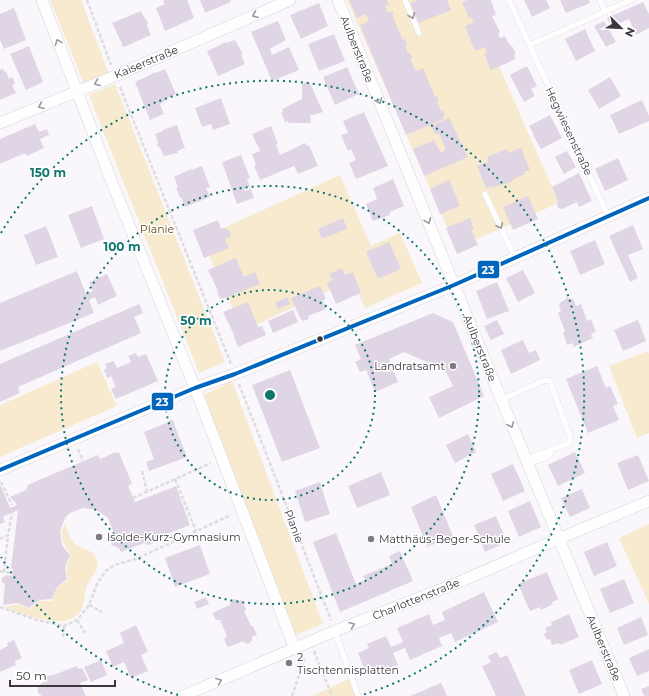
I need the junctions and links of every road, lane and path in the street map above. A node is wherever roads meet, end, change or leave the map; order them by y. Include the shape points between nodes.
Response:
1 (42, 0) edge
2 (87, 0) edge
3 (290, 0) edge
4 (338, 0) edge
5 (405, 0) edge
6 (509, 0) edge
7 (600, 0) edge
8 (631, 0) edge
9 (605, 12) junction
10 (419, 33) dead end
11 (530, 45) junction
12 (115, 76) junction
13 (77, 92) junction
14 (0, 123) edge
15 (485, 194) dead end
16 (649, 198) edge
17 (608, 216) junction
18 (514, 258) junction
19 (454, 285) junction
20 (235, 374) junction
21 (195, 388) junction
22 (501, 400) junction
23 (222, 458) junction
24 (527, 462) junction
25 (0, 470) edge
26 (142, 471) dead end
27 (175, 479) junction
28 (0, 480) edge
29 (147, 491) junction
30 (133, 498) dead end
31 (649, 501) edge
32 (12, 505) dead end
33 (242, 510) junction
34 (12, 513) dead end
35 (196, 531) junction
36 (8, 535) junction
37 (0, 539) edge
38 (558, 539) junction
39 (0, 571) edge
40 (4, 572) junction
41 (12, 573) dead end
42 (89, 605) junction
43 (0, 607) edge
44 (102, 612) dead end
45 (77, 620) junction
46 (64, 626) junction
47 (335, 631) junction
48 (85, 633) dead end
49 (64, 637) dead end
50 (310, 642) junction
51 (296, 649) junction
52 (183, 696) edge
53 (292, 696) edge
54 (332, 696) edge
55 (358, 696) edge
56 (624, 696) edge

13 -> 1 street
2 - 12 path, Planie
3 -> 12 street, Kaiserstraße
4 -> 19 street, Aulberstraße
5 -> 10 lane
6 - 11 lane, Hegwiesenstraße
7 - 9 lane
8 - 9 lane
9 - 11 lane
11 - 17 lane, Hegwiesenstraße
12 -> 13 street, Kaiserstraße
12 - 20 path, Planie
13 -> 14 street, Kaiserstraße
13 - 21 street
15 -> 18 lane
16 - 17 street
17 - 18 street
18 - 19 street
19 - 20 street
19 - 22 street, Aulberstraße
20 - 21 street
20 - 47 path, Planie
21 - 23 street
21 - 25 street
22 -> 24 street, Aulberstraße
22 - 24 lane via 545,380 550,382 570,441
23 - 27 path
23 - 33 street
24 - 38 street, Aulberstraße
26 - 29 path
27 - 29 path
27 - 35 path
28 - 32 path
29 - 30 path
31 - 38 street, Charlottenstraße
33 - 35 path
33 - 51 street
34 - 36 path
35 - 42 path via 136,559 114,565 105,572 97,584
36 - 37 path
36 - 40 path
47 -> 38 street, Charlottenstraße via 457,583
38 - 56 street, Aulberstraße
39 - 40 path
40 - 41 path
42 - 44 path
42 - 45 path
43 - 46 path
45 - 46 path
45 - 48 path
46 - 49 path
47 - 50 street, Charlottenstraße
47 - 55 lane
50 - 51 street, Charlottenstraße
50 - 53 path
50 - 54 path
52 -> 51 street, Charlottenstraße

